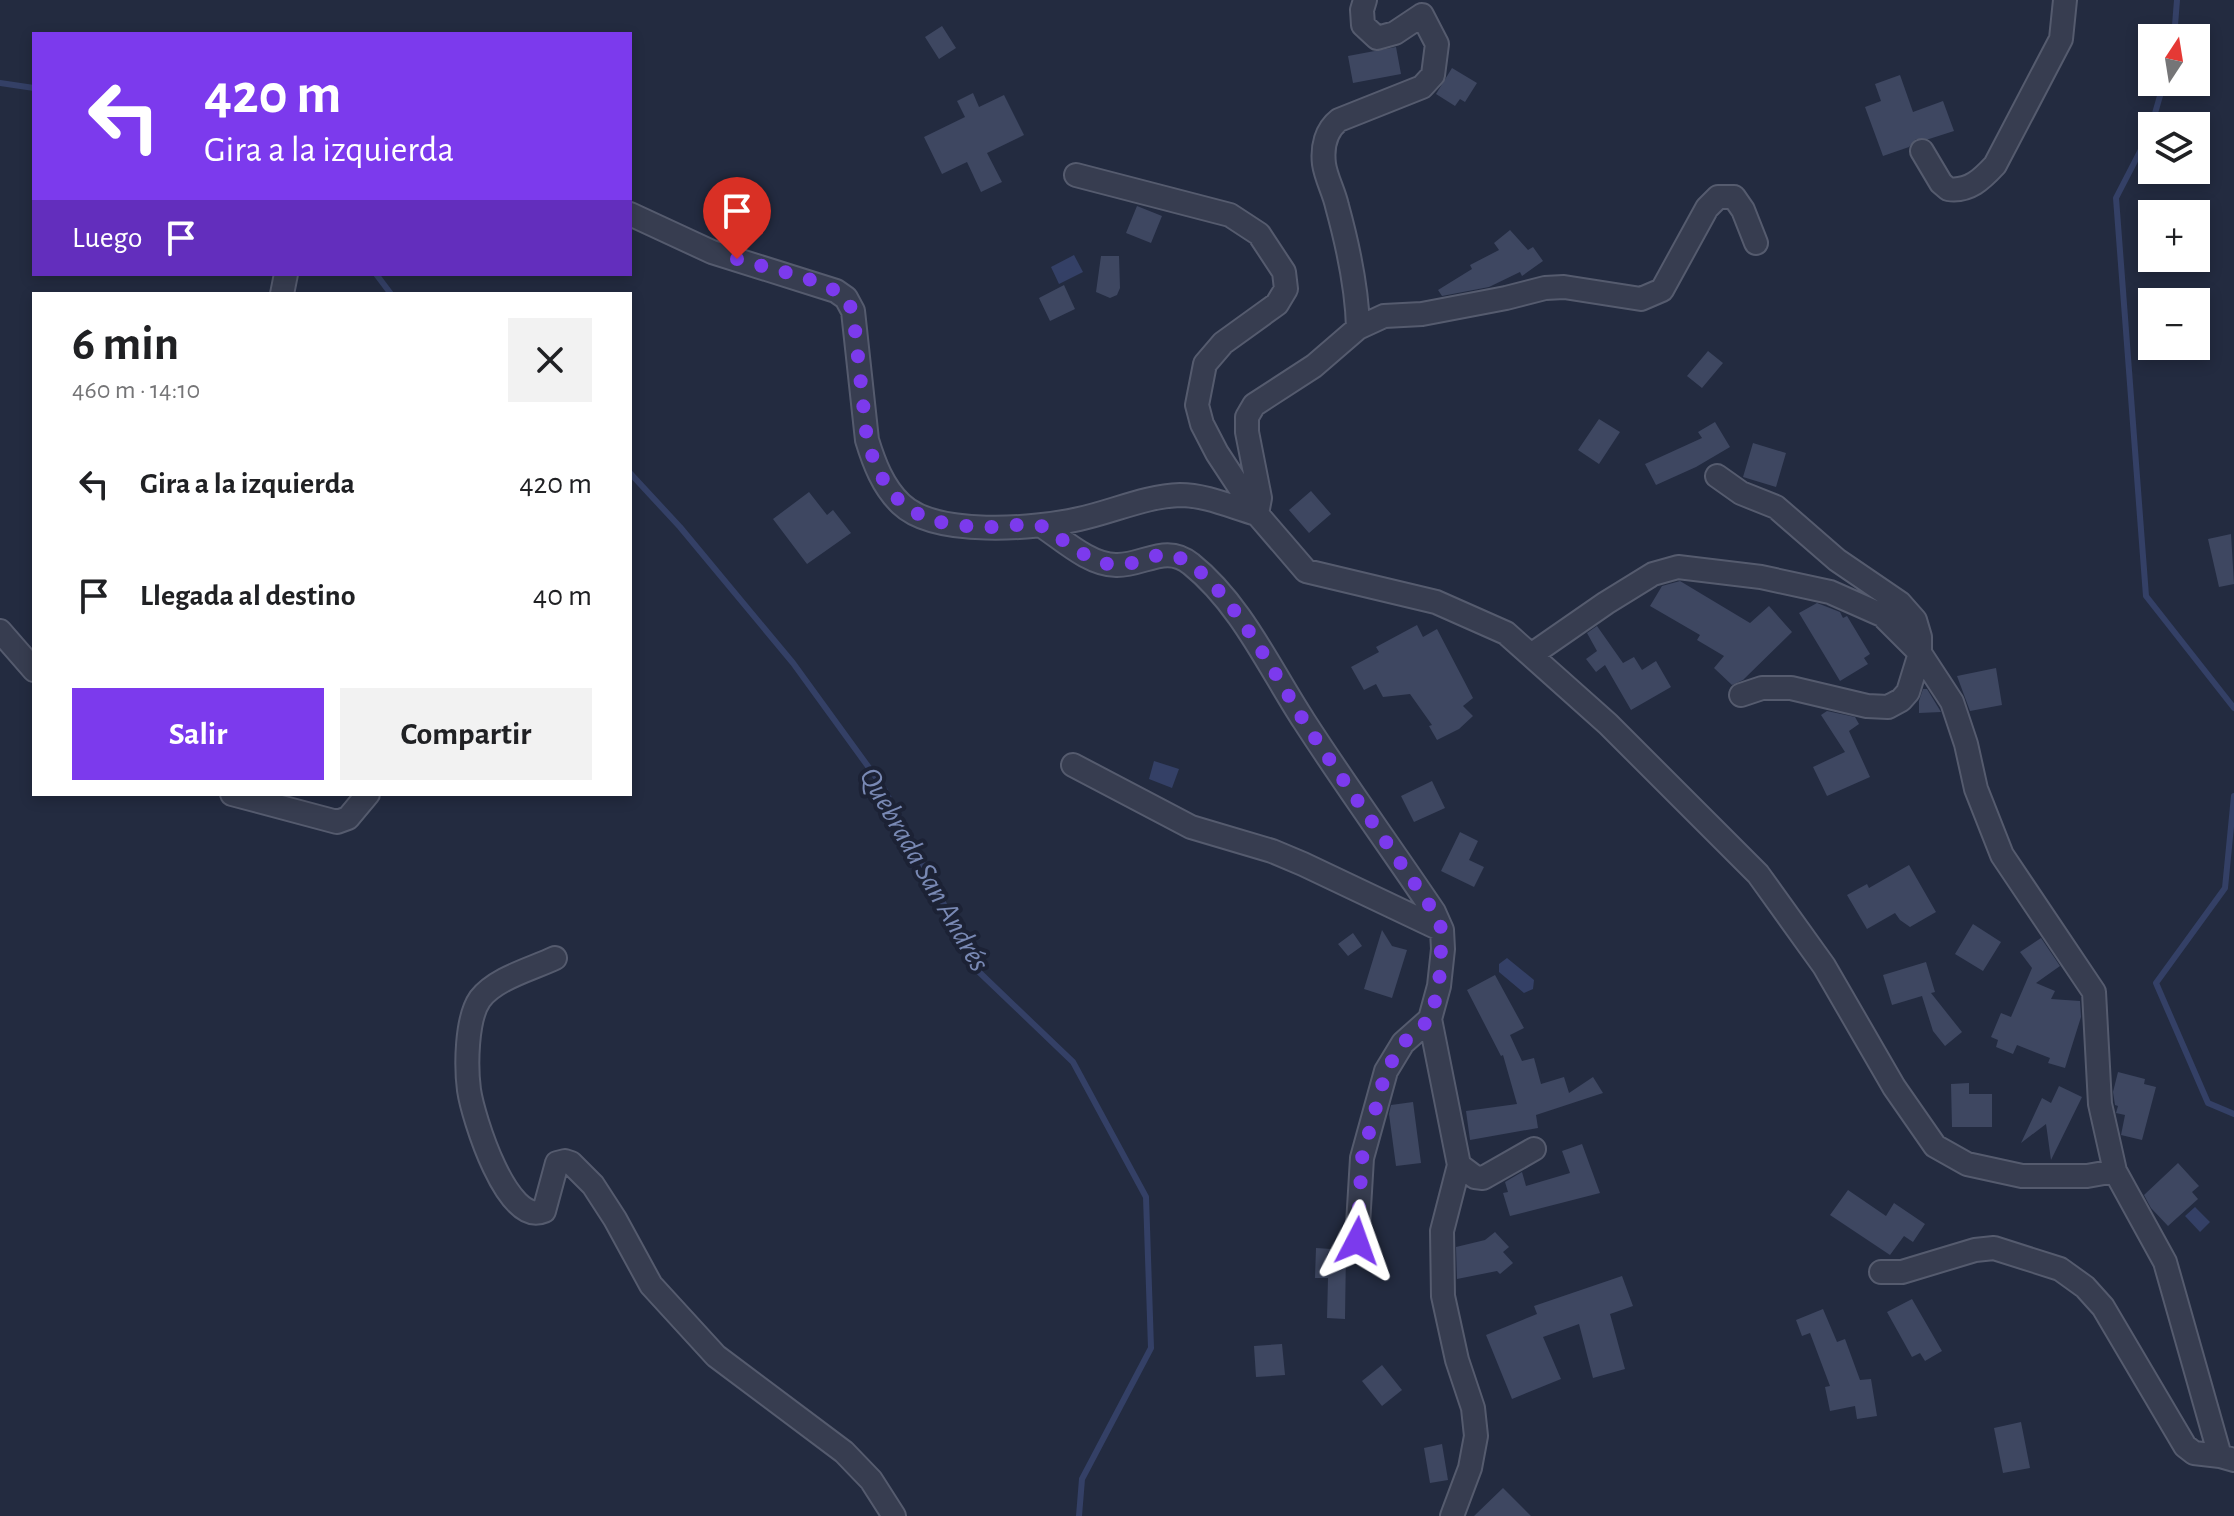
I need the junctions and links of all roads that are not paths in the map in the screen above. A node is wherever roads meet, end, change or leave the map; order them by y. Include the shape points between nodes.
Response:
1 (1365, 0) edge
2 (2065, 0) edge
3 (1427, 8) edge
4 (1922, 151) dead end
5 (1076, 175) dead end
6 (632, 215) edge
7 (1756, 243) dead end
8 (1358, 328) junction
9 (1717, 476) dead end
10 (1257, 514) junction
11 (1042, 526) junction
12 (0, 631) edge
13 (1920, 653) junction
14 (1531, 655) junction
15 (32, 668) edge
16 (1741, 695) dead end
17 (1073, 765) dead end
18 (240, 796) edge
19 (366, 796) edge
20 (1442, 930) junction
21 (555, 958) dead end
22 (1430, 1019) junction
23 (1534, 1149) dead end
24 (1459, 1165) junction
25 (2115, 1171) junction
26 (1357, 1241) dead end
27 (1881, 1272) dead end
28 (2227, 1458) edge
29 (894, 1516) edge
30 (1452, 1516) edge

1 - 3 street via 1363,25 1377,38 1395,33
2 - 4 street via 2061,39 2052,60 1984,178 1968,188 1948,189
3 - 8 street via 1437,44 1433,75 1422,87 1339,120 1330,126 1324,143 1324,165 1358,301
5 - 10 street via 1230,215 1259,234 1284,272 1286,289 1277,304 1223,343 1205,364 1197,405 1217,453
6 - 11 street via 712,252 813,282 846,298 853,311 867,440 884,483 901,504 916,515 965,527
7 - 8 street via 1734,197 1718,197 1662,290 1653,296 1545,288 1422,314 1384,316
8 - 10 street via 1314,366 1254,405 1247,417 1260,498
9 - 13 street via 1776,507 1837,560 1900,603 1915,620
10 - 11 street via 1180,495
10 - 14 street via 1306,571 1436,602 1506,633
11 - 20 street via 1106,564 1118,566 1164,554 1192,564 1234,610
12 - 15 street
13 - 14 street via 1882,615 1830,592 1678,567 1653,574
13 - 16 street via 1908,692 1888,707 1791,688 1762,688
13 - 25 street via 1952,702 1976,789 2002,855 2094,992 2100,1104
14 - 25 street via 1758,874 1824,966 1935,1146 1967,1164 2022,1176
17 - 20 street via 1191,827 1272,851
18 - 19 street via 337,822 348,818
20 - 22 street via 1439,986
21 - 29 street via 492,987 471,1021 469,1089 494,1171 513,1199 537,1214 544,1211 557,1163 571,1163 593,1185 660,1295 716,1356 844,1452 871,1480
22 - 24 street
22 - 26 street via 1403,1043 1386,1071 1362,1158
23 - 24 street via 1483,1178
24 - 30 street via 1442,1231 1443,1296 1476,1436
25 - 28 street via 2165,1262
27 - 28 street via 1902,1272 1994,1248 2060,1269 2103,1307 2185,1446 2194,1453

